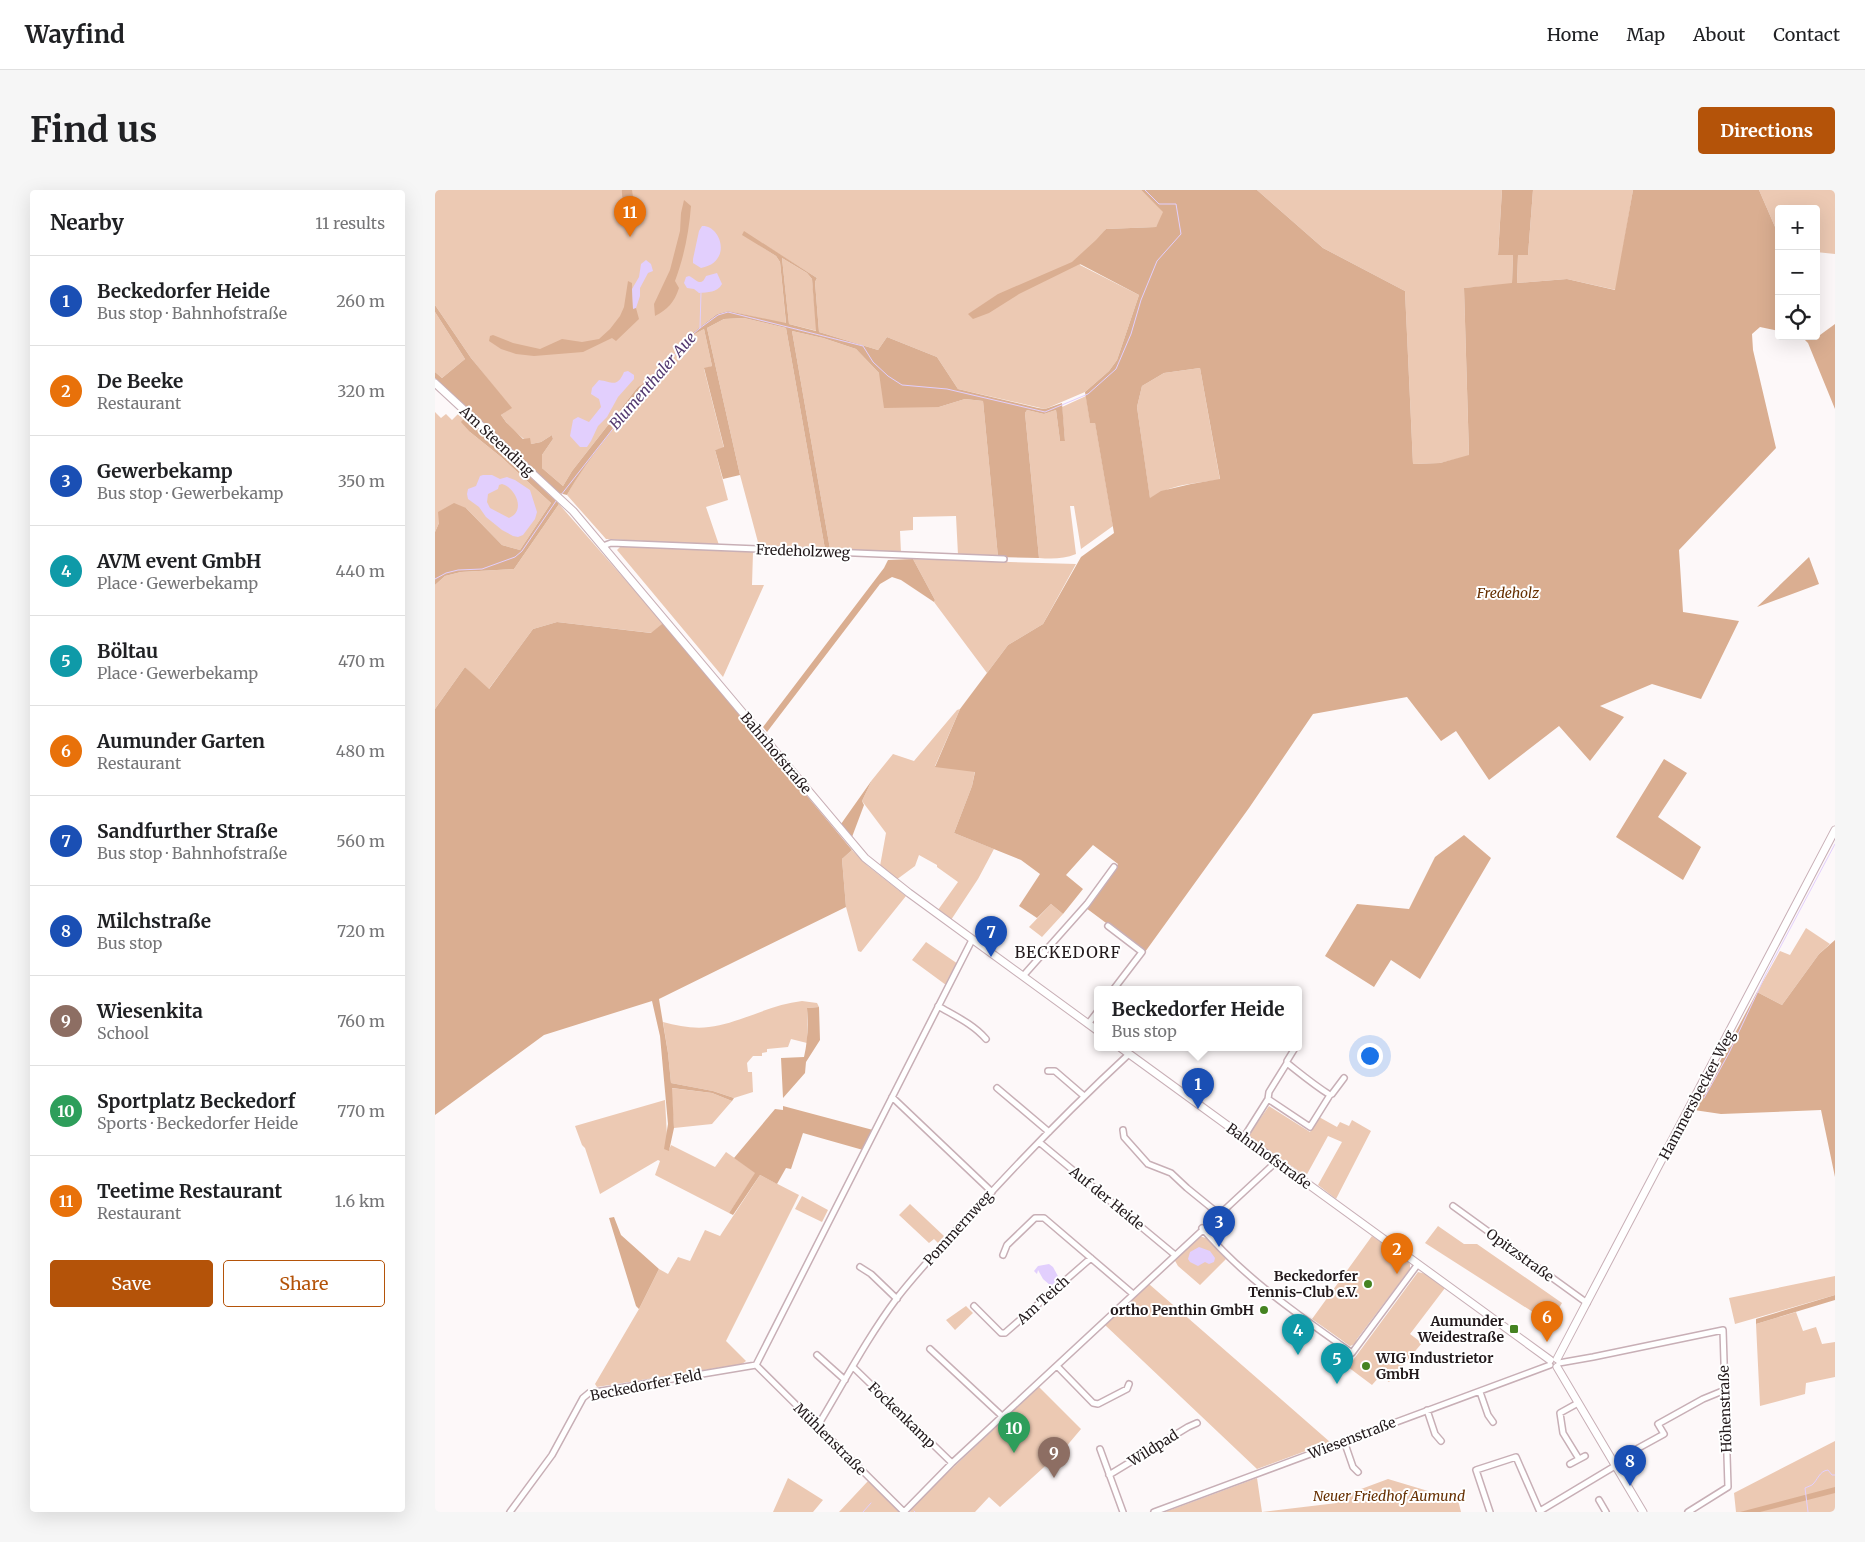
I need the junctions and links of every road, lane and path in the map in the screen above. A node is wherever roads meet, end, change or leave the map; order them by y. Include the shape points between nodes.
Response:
1 (436, 384) edge
2 (560, 498) joint
3 (603, 546) junction
4 (1003, 560) dead end
5 (1835, 830) edge
6 (1114, 866) dead end
7 (1108, 926) dead end
8 (972, 940) junction
9 (1023, 976) junction
10 (1116, 986) edge
11 (938, 1006) junction
12 (1094, 1016) edge
13 (1088, 1024) junction
14 (1094, 1028) edge
15 (986, 1039) dead end
16 (1125, 1051) edge
17 (1293, 1051) edge
18 (1129, 1054) junction
19 (1287, 1063) junction
20 (1048, 1071) dead end
21 (1343, 1078) dead end
22 (997, 1088) dead end
23 (1329, 1095) junction
24 (1084, 1096) junction
25 (892, 1097) junction
26 (1268, 1099) junction
27 (1123, 1130) dead end
28 (1049, 1132) junction
29 (1244, 1137) junction
30 (1039, 1142) junction
31 (1277, 1160) junction
32 (992, 1192) junction
33 (1453, 1206) dead end
34 (1219, 1214) junction
35 (1203, 1228) junction
36 (1003, 1255) dead end
37 (1175, 1255) junction
38 (1091, 1258) junction
39 (1418, 1264) junction
40 (860, 1267) dead end
41 (1133, 1294) junction
42 (897, 1298) junction
43 (1587, 1303) junction
44 (974, 1306) dead end
45 (930, 1349) dead end
46 (817, 1355) dead end
47 (1555, 1363) junction
48 (755, 1366) junction
49 (1057, 1366) junction
50 (853, 1367) junction
51 (845, 1380) junction
52 (1129, 1384) dead end
53 (1725, 1390) junction
54 (1480, 1392) junction
55 (1577, 1403) junction
56 (1427, 1410) junction
57 (1003, 1417) junction
58 (1493, 1422) dead end
59 (1197, 1423) dead end
60 (817, 1427) junction
61 (1344, 1441) junction
62 (1441, 1441) dead end
63 (1099, 1449) dead end
64 (1585, 1456) dead end
65 (1579, 1460) junction
66 (952, 1463) junction
67 (1570, 1464) dead end
68 (1614, 1464) junction
69 (1358, 1472) dead end
70 (1109, 1475) junction
71 (1599, 1500) dead end
72 (1540, 1511) edge
73 (509, 1512) edge
74 (904, 1512) edge
75 (1123, 1512) edge
76 (1154, 1512) edge
77 (1490, 1512) edge
78 (1606, 1512) edge
79 (1643, 1512) edge
80 (1688, 1512) edge

1 - 2 street, Am Steending
2 - 3 street, Bahnhofstraße
3 - 4 street, Fredeholzweg via 611,543
3 - 8 street, Bahnhofstraße via 865,858
5 - 43 street, Hammersbecker Weg
6 - 9 street via 1087,904
7 - 10 street via 1142,952
8 - 9 street, Bahnhofstraße
8 - 11 street
9 - 13 street, Bahnhofstraße
11 - 15 street
11 - 25 street
12 - 13 street
13 - 14 street, Bahnhofstraße
16 - 18 street, Bahnhofstraße
17 - 19 street
18 - 24 street, Pommernweg
18 - 29 street, Bahnhofstraße
19 - 23 street
19 - 26 street
20 - 24 street via 1055,1071
21 - 23 street
22 - 28 street
23 - 26 street via 1309,1127
24 - 28 street, Pommernweg
25 - 32 street
25 - 48 street
26 - 29 street
27 - 34 street via 1124,1137 1148,1164 1171,1173
28 - 30 street, Pommernweg
29 - 31 street, Bahnhofstraße
30 - 32 street, Pommernweg
30 - 37 street, Auf der Heide
31 - 34 street
31 - 39 street, Bahnhofstraße
32 - 42 street, Pommernweg
33 - 43 street, Opitzstraße
34 - 35 street
35 - 37 street
35 - 39 street via 1224,1252 1269,1291 1353,1353
36 - 38 street via 1007,1245 1040,1217
37 - 41 street
38 - 41 street
38 - 44 street, Am Teich via 1005,1333 1001,1333
39 - 47 street, Bahnhofstraße
40 - 42 street
41 - 49 street
42 - 50 street, Pommernweg
43 - 47 street, Hammersbecker Weg
45 - 57 street
46 - 51 street
47 - 53 street, Höhenstraße via 1723,1330
47 - 54 street, Wiesenstraße
47 - 55 street
48 - 60 street, Mühlenstraße
48 - 73 street, Beckedorfer Feld via 589,1393 583,1398 552,1455
49 - 52 street via 1093,1403 1098,1404 1127,1389
49 - 57 street
50 - 51 street, Pommernweg
50 - 66 street, Fockenkamp
51 - 60 street, Pommernweg
53 - 68 street via 1658,1424 1664,1434
53 - 80 street, Höhenstraße via 1728,1487
54 - 56 street, Wiesenstraße
54 - 58 street
55 - 65 street via 1560,1413 1563,1433
55 - 68 street
56 - 61 street, Wiesenstraße
56 - 62 street via 1435,1434
57 - 66 street
59 - 70 street, Wildpad
60 - 74 street, Mühlenstraße
61 - 69 street
61 - 76 street, Wiesenstraße
63 - 70 street
64 - 65 street
65 - 67 street
66 - 74 street
68 - 72 street
68 - 79 street
70 - 75 street
71 - 78 street
72 - 77 street via 1518,1460 1513,1457 1476,1470

